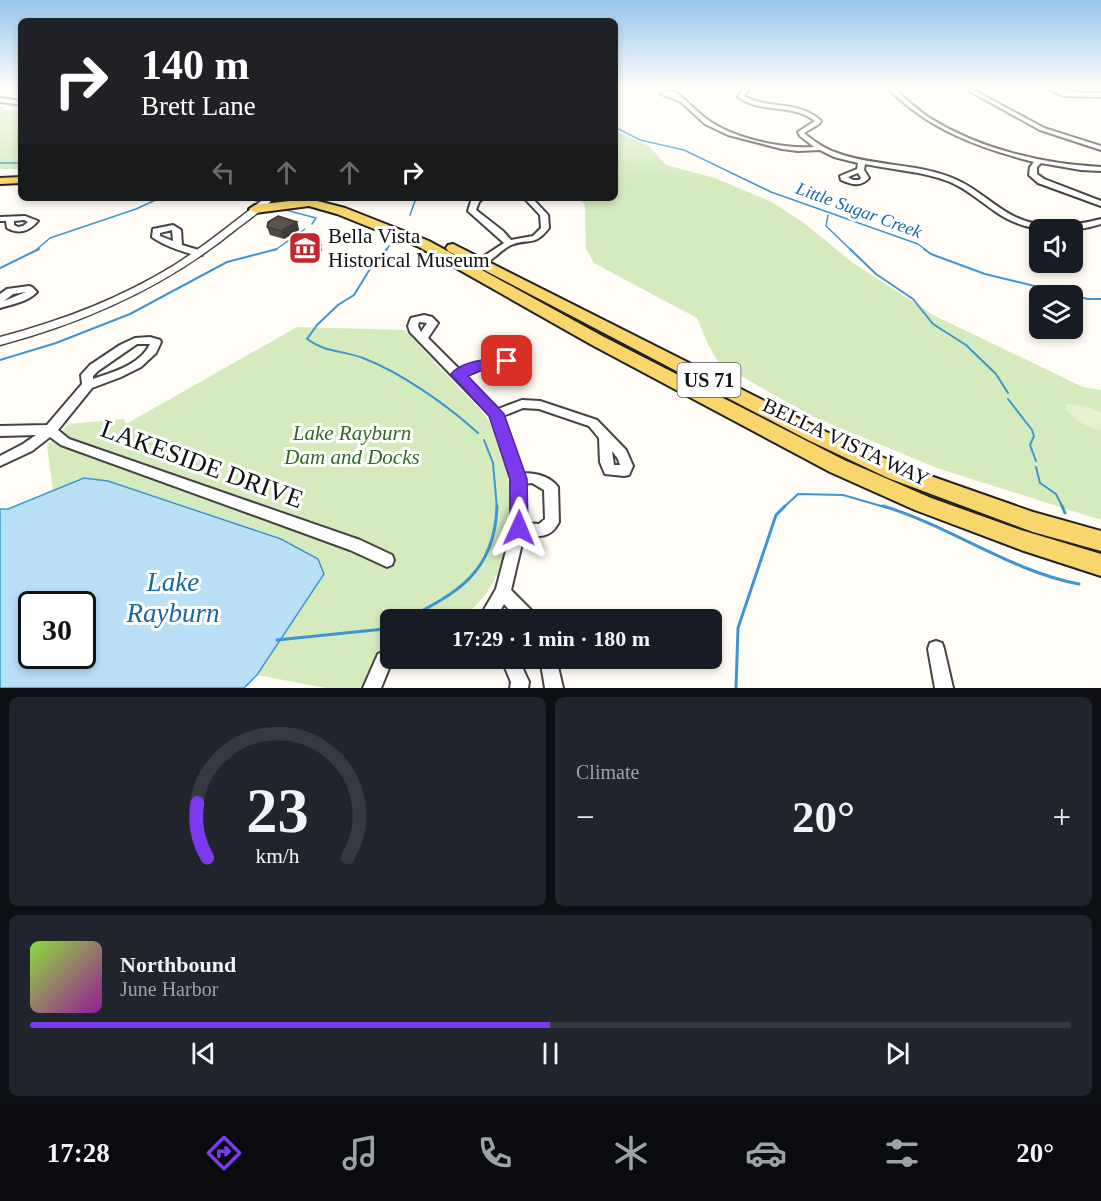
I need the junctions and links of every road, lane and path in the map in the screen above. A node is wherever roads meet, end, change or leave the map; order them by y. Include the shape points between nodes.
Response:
1 (704, 119) edge
2 (817, 119) edge
3 (929, 119) edge
4 (1024, 119) edge
5 (822, 148) junction
6 (1101, 148) edge
7 (1039, 161) junction
8 (1101, 169) edge
9 (0, 176) edge
10 (18, 178) edge
11 (18, 178) edge
12 (0, 181) edge
13 (266, 201) edge
14 (322, 201) edge
15 (475, 201) edge
16 (531, 201) edge
17 (1101, 204) edge
18 (255, 209) junction
19 (0, 219) edge
20 (10, 219) dead end
21 (1101, 220) edge
22 (509, 243) junction
23 (178, 246) dead end
24 (199, 253) junction
25 (481, 262) junction
26 (0, 299) edge
27 (0, 305) edge
28 (422, 338) dead end
29 (0, 341) edge
30 (507, 361) dead end
31 (458, 374) junction
32 (88, 386) junction
33 (496, 414) junction
34 (50, 430) junction
35 (0, 431) edge
36 (605, 436) dead end
37 (0, 461) edge
38 (518, 479) junction
39 (519, 528) junction
40 (1101, 542) edge
41 (387, 560) dead end
42 (1101, 565) edge
43 (503, 592) junction
44 (493, 609) edge
45 (519, 609) edge
46 (936, 649) dead end
47 (380, 669) edge
48 (514, 669) edge
49 (550, 669) edge
50 (372, 688) edge
51 (519, 688) edge
52 (554, 688) edge
53 (944, 688) edge

1 - 5 street via 723,133 797,149
2 - 5 street via 817,123 801,132
3 - 7 street via 984,144
4 - 6 street
5 - 21 street via 861,166 935,174 954,180 1009,218 1026,224 1065,229
7 - 8 street
7 - 17 street via 1033,175 1041,181
9 - 10 main road
11 - 12 main road
13 - 18 street
14 - 18 main road
14 - 25 main road, BELLA VISTA WAY / US 71 via 405,225
14 - 42 main road, BELLA VISTA WAY / US 71 via 424,244 640,364 837,466 944,512
15 - 22 street via 472,211
16 - 22 street via 544,215 545,228 536,238
18 - 24 street
19 - 20 street
22 - 25 street
23 - 24 street
24 - 29 street via 100,308
25 - 40 main road, BELLA VISTA WAY / US 71 via 815,435 895,471 1023,519
26 - 27 street via 19,288 32,292
28 - 31 street
30 - 31 street
31 - 33 street
32 - 32 street via 87,375 124,346 135,340 156,342 147,357
32 - 34 street
33 - 36 street via 522,404 540,405 593,423
33 - 38 street
34 - 35 street
34 - 37 street via 21,453
34 - 41 street, LAKESIDE DRIVE via 65,442 355,544
38 - 39 street
38 - 39 street via 534,478 551,487 552,522 541,531
39 - 43 street
43 - 44 street
43 - 45 street
46 - 53 street
47 - 50 street
48 - 51 street
49 - 52 street

